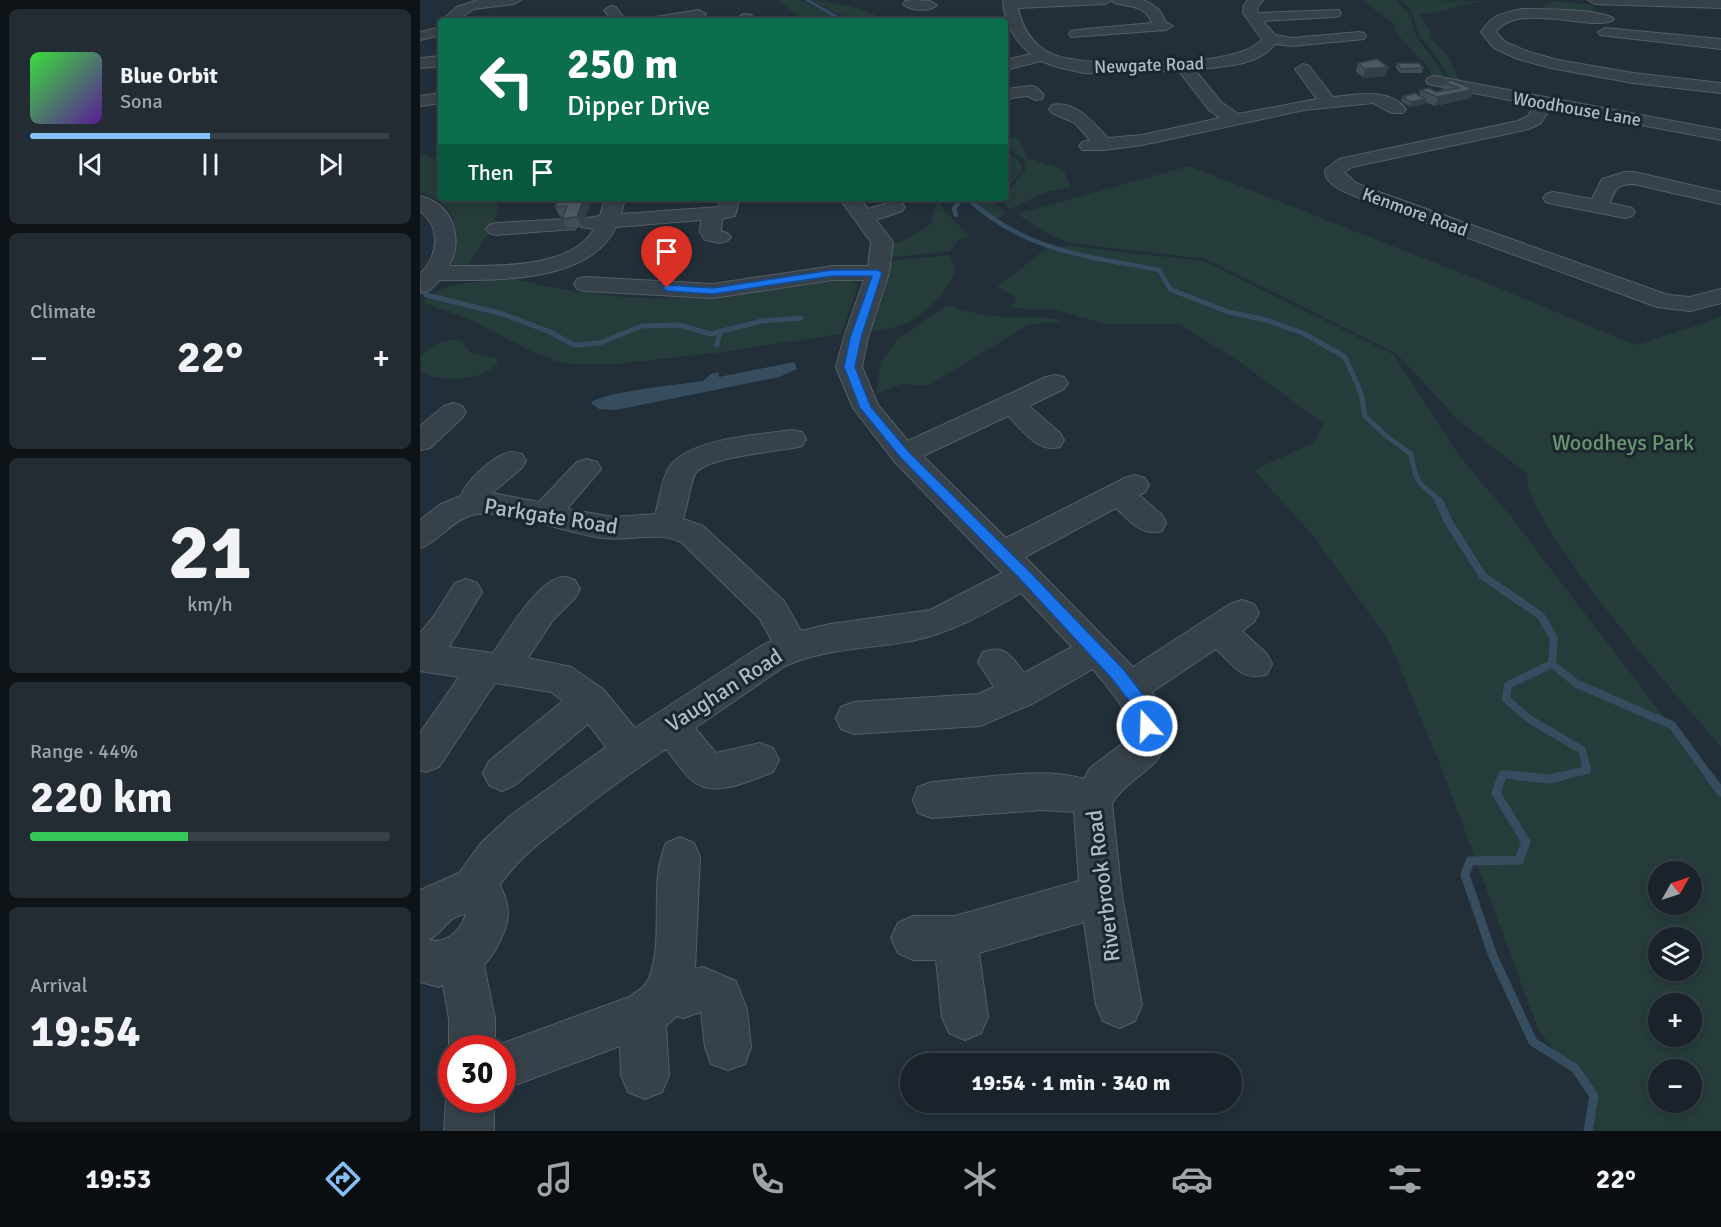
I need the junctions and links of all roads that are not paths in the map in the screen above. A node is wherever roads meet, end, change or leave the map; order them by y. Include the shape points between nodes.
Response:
1 (453, 0) edge
2 (514, 0) edge
3 (1105, 0) edge
4 (1119, 0) edge
5 (1125, 0) edge
6 (1256, 0) edge
7 (1595, 0) edge
8 (687, 1) edge
9 (1010, 2) edge
10 (1721, 4) edge
11 (466, 7) junction
12 (1335, 13) dead end
13 (700, 17) edge
14 (1254, 17) junction
15 (451, 18) edge
16 (1607, 20) junction
17 (1010, 25) edge
18 (438, 33) edge
19 (420, 36) edge
20 (1083, 36) dead end
21 (1359, 36) dead end
22 (1270, 39) junction
23 (1721, 44) edge
24 (1041, 56) junction
25 (438, 61) edge
26 (1604, 62) junction
27 (420, 63) edge
28 (1008, 64) edge
29 (1182, 65) junction
30 (1299, 72) dead end
31 (1434, 81) dead end
32 (1721, 88) edge
33 (1008, 90) edge
34 (1036, 95) dead end
35 (438, 98) edge
36 (420, 101) edge
37 (1328, 102) junction
38 (1545, 102) junction
39 (1397, 109) dead end
40 (1073, 110) dead end
41 (1233, 119) junction
42 (1721, 135) edge
43 (1553, 198) dead end
44 (1721, 198) edge
45 (420, 201) edge
46 (614, 201) edge
47 (682, 207) edge
48 (895, 207) dead end
49 (1599, 207) junction
50 (723, 208) edge
51 (857, 208) edge
52 (1625, 212) dead end
53 (607, 223) junction
54 (510, 231) dead end
55 (720, 237) dead end
56 (878, 273) junction
57 (427, 280) edge
58 (585, 284) dead end
59 (1721, 296) edge
60 (1055, 383) dead end
61 (1010, 403) junction
62 (453, 412) dead end
63 (792, 439) dead end
64 (1050, 440) dead end
65 (420, 441) edge
66 (904, 454) junction
67 (512, 461) dead end
68 (587, 469) dead end
69 (473, 504) junction
70 (544, 515) junction
71 (666, 524) junction
72 (1152, 524) dead end
73 (420, 537) edge
74 (1014, 565) junction
75 (564, 589) dead end
76 (466, 592) dead end
77 (792, 646) junction
78 (1096, 650) junction
79 (421, 657) edge
80 (995, 662) dead end
81 (1255, 664) dead end
82 (494, 668) junction
83 (1130, 688) junction
84 (1019, 693) junction
85 (590, 700) junction
86 (854, 718) dead end
87 (669, 725) junction
88 (630, 752) junction
89 (426, 755) dead end
90 (760, 760) dead end
91 (502, 773) dead end
92 (932, 800) dead end
93 (1092, 800) junction
94 (680, 857) dead end
95 (470, 893) junction
96 (1101, 896) junction
97 (420, 922) edge
98 (912, 938) dead end
99 (955, 938) junction
100 (440, 958) edge
101 (655, 1004) junction
102 (1119, 1005) dead end
103 (965, 1017) dead end
104 (471, 1035) edge
105 (728, 1047) dead end
106 (516, 1061) edge
107 (645, 1075) dead end
108 (470, 1113) edge
109 (469, 1131) edge

1 - 11 street
2 - 11 street
3 - 9 street
4 - 5 street
5 - 20 street via 1152,10 1163,26
6 - 14 street via 1250,13
7 - 10 street
8 - 13 street
9 - 17 street, Newgate Road
11 - 15 street
12 - 14 street via 1315,10
14 - 22 street
16 - 23 street
16 - 26 street
16 - 26 street via 1521,14 1501,17 1488,32 1498,45 1530,59
17 - 24 street, Newgate Road
18 - 19 street
21 - 22 street via 1292,42
22 - 29 street, Newgate Road via 1268,45 1242,57
24 - 28 street
24 - 29 street, Newgate Road via 1098,69
25 - 27 street
26 - 32 street
29 - 41 street via 1215,106
30 - 37 street
31 - 38 street, Woodhouse Lane
33 - 34 street
35 - 36 street
37 - 39 street via 1380,99
37 - 41 street
38 - 42 street, Woodhouse Lane
38 - 59 street, Kenmore Road via 1535,119 1523,125 1346,163 1334,170 1334,175 1369,195 1665,302 1690,304
40 - 41 street via 1090,127 1096,146
43 - 49 street
44 - 49 street via 1622,177 1608,183
45 - 57 street via 437,214 446,236 447,249
46 - 53 street
47 - 50 street
47 - 53 street
48 - 51 street
49 - 52 street
50 - 55 street via 710,232
51 - 56 street, Riverbrook Road via 882,242
53 - 54 street
53 - 57 street via 590,247 553,263 519,271
56 - 58 street via 832,273 713,291 614,281
56 - 66 street, Riverbrook Road via 849,367 866,408
60 - 61 street
61 - 64 street
61 - 66 street
62 - 65 street
63 - 71 street via 717,452 688,464 680,472
66 - 74 street, Riverbrook Road
67 - 69 street, Parkgate Road via 477,490
68 - 70 street
69 - 70 street, Parkgate Road via 496,504
69 - 73 street, Parkgate Road via 456,508
70 - 71 street, Parkgate Road via 624,529
71 - 77 street, Parkgate Road via 692,534 772,610
72 - 74 street, Vaughan Road via 1127,489
74 - 77 street, Vaughan Road via 932,622
74 - 78 street, Riverbrook Road
75 - 82 street
76 - 79 street
77 - 87 street, Vaughan Road
78 - 83 street, Riverbrook Road
78 - 84 street
79 - 82 street
80 - 84 street
81 - 83 street via 1230,622
82 - 85 street via 559,678
82 - 89 street
83 - 93 street, Riverbrook Road via 1146,714 1146,741 1142,751 1104,781
84 - 86 street via 980,710
85 - 88 street
85 - 91 street
87 - 88 street, Vaughan Road
87 - 90 street via 707,770 722,771
88 - 95 street, Vaughan Road via 524,830 495,857
92 - 93 street via 1042,792 1070,793
93 - 96 street, Riverbrook Road
94 - 101 street via 674,968
95 - 97 street via 439,902
95 - 100 street via 485,901 488,918 480,938
96 - 99 street
96 - 102 street, Riverbrook Road
98 - 99 street
99 - 103 street
100 - 104 street via 472,1018
101 - 105 street via 703,988 720,997
101 - 106 street
101 - 107 street
108 - 109 street

